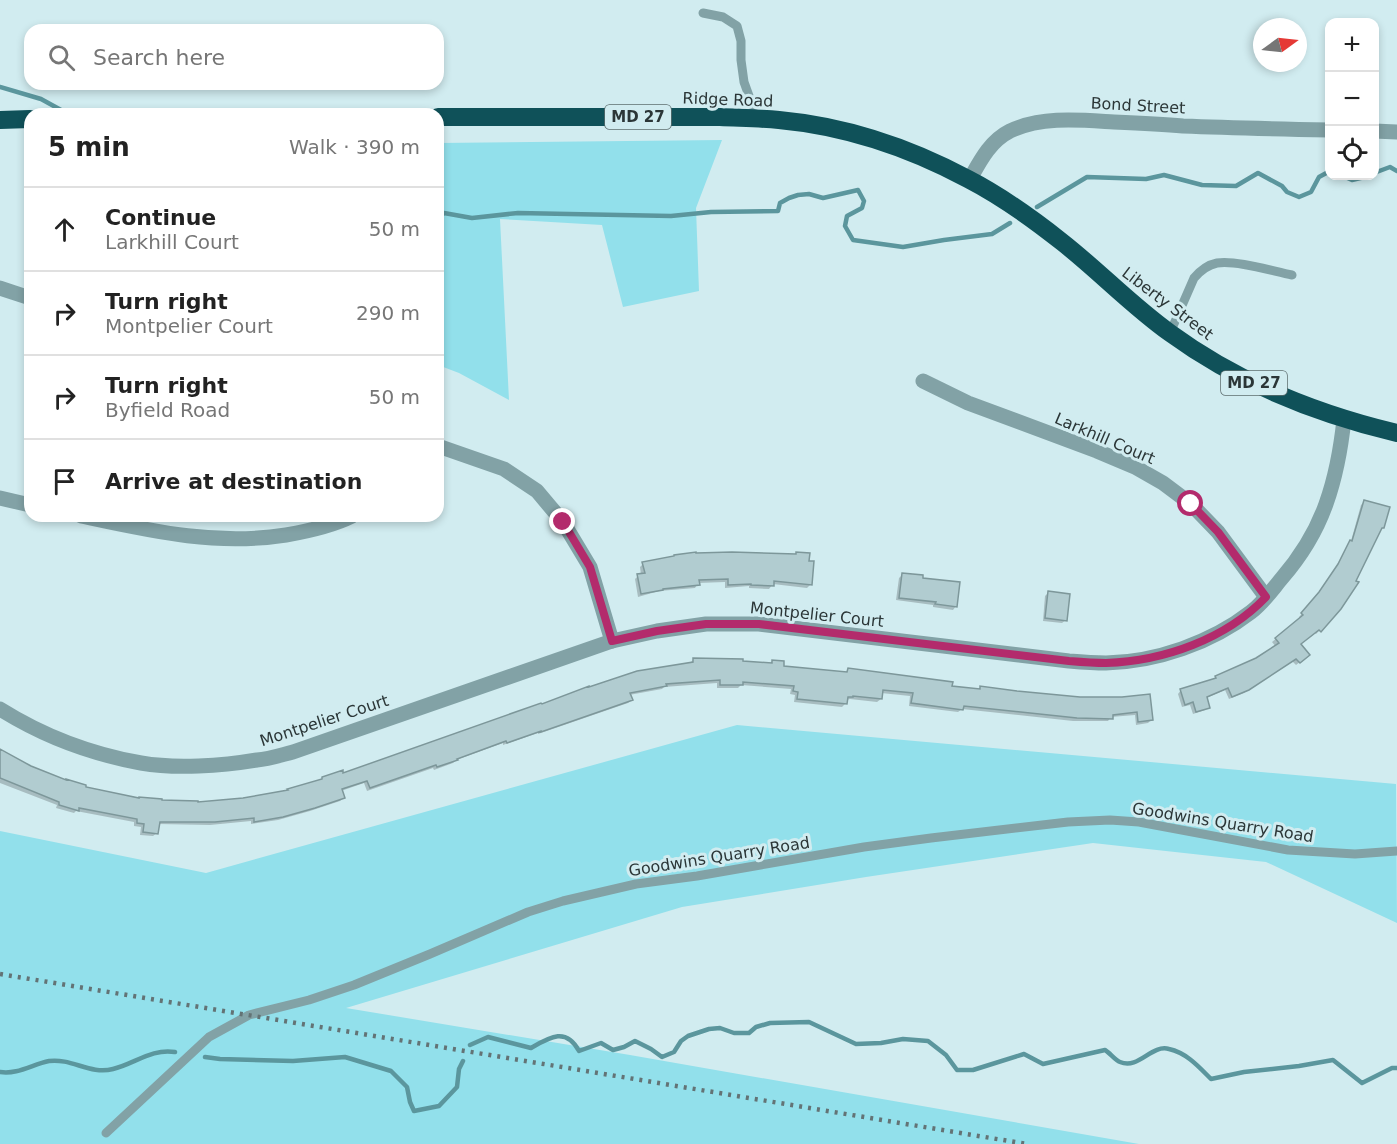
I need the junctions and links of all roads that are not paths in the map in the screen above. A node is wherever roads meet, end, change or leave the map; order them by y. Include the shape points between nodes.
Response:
1 (703, 13) dead end
2 (444, 117) edge
3 (753, 118) junction
4 (24, 119) edge
5 (0, 120) edge
6 (1325, 130) edge
7 (1379, 131) edge
8 (1397, 132) edge
9 (970, 179) junction
10 (1292, 275) dead end
11 (0, 288) edge
12 (24, 296) edge
13 (1170, 333) junction
14 (923, 381) dead end
15 (1344, 419) junction
16 (1397, 433) edge
17 (444, 448) edge
18 (0, 498) edge
19 (24, 504) edge
20 (109, 522) edge
21 (336, 522) edge
22 (1266, 597) junction
23 (612, 641) junction
24 (0, 709) edge
25 (1397, 851) edge
26 (106, 1132) dead end

1 - 3 lane via 723,17 736,26
2 - 3 highway, Ridge Road / MD 27
3 - 9 highway, Ridge Road / MD 27 via 838,129 942,165
4 - 5 highway
6 - 9 street, Bond Street via 1050,121 1029,124 999,138 986,150
7 - 8 street
9 - 13 highway, Liberty Street / MD 27 via 1064,243
10 - 13 lane via 1232,264 1209,266 1194,278
11 - 12 street
13 - 15 highway, Liberty Street / MD 27 via 1255,383
14 - 22 street, Larkhill Court via 968,403 1135,467 1163,483 1218,532
15 - 16 highway, Liberty Street / MD 27
15 - 22 street, Montpelier Court via 1334,480 1321,518 1298,559
17 - 23 street via 504,470 537,491 563,522 590,567
18 - 19 street
20 - 21 street via 224,540 313,531
22 - 23 street, Montpelier Court via 1252,612 1190,646 1162,655 1106,663 759,624 706,624
23 - 24 street, Montpelier Court via 292,752 258,760 222,764 143,763 64,742
25 - 26 lane, Goodwins Quarry Road via 1355,854 1288,850 1110,820 1008,828 864,848 603,891 528,912 354,985 249,1015 209,1037

